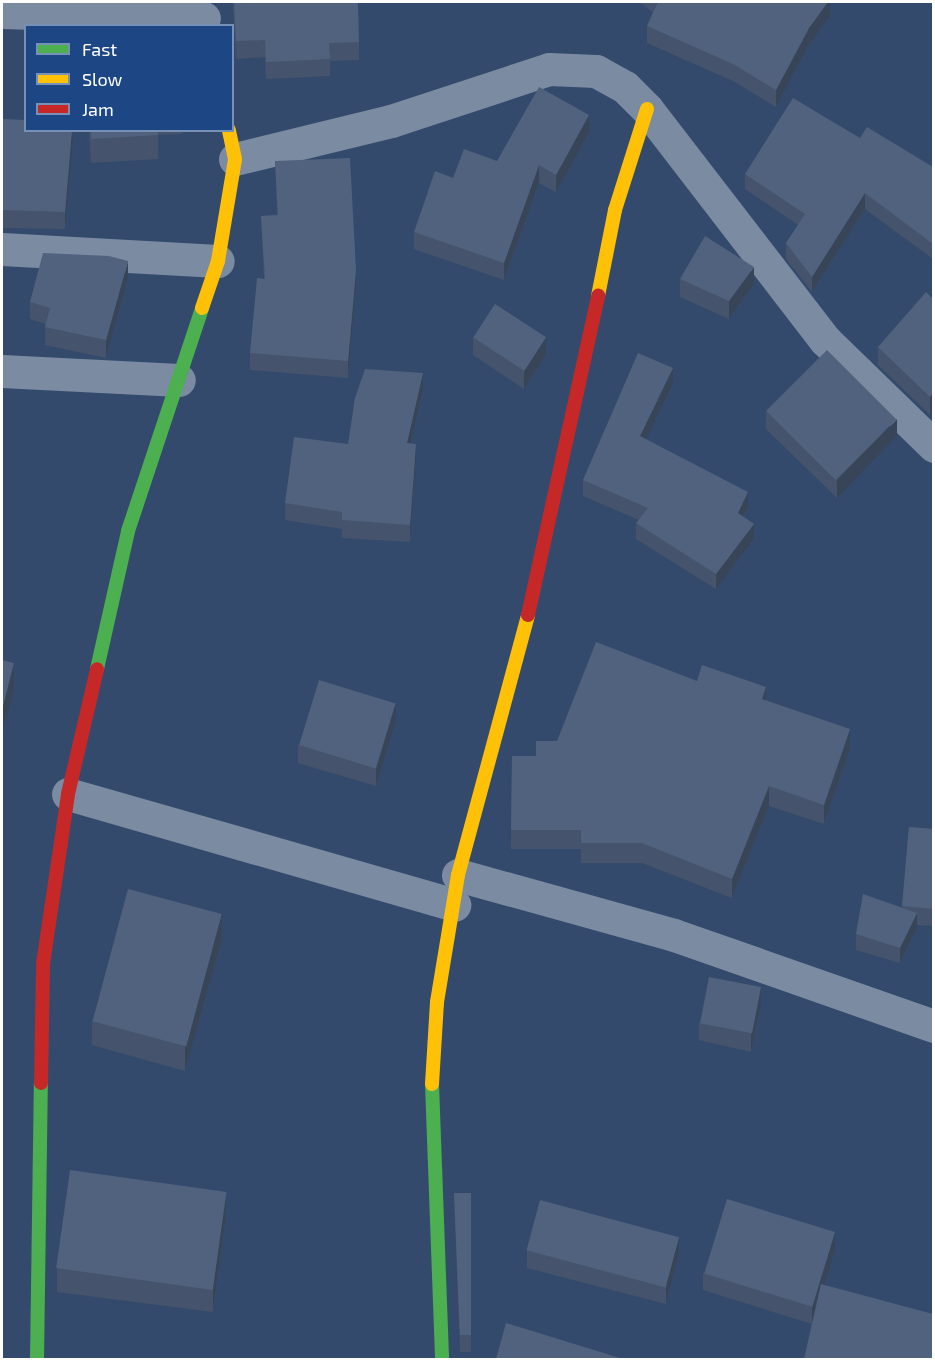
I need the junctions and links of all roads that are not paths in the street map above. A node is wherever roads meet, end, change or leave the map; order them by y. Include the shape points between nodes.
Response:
1 (2, 12) edge
2 (202, 15) edge
3 (647, 109) junction
4 (232, 145) edge
5 (2, 249) edge
6 (219, 261) junction
7 (2, 371) edge
8 (179, 380) junction
9 (933, 446) edge
10 (68, 794) junction
11 (456, 890) junction
12 (933, 1026) edge
13 (37, 1359) edge
14 (442, 1359) edge

1 - 2 street
3 - 4 street via 625,87 596,71 549,69 391,121
3 - 9 street via 825,340
3 - 11 street via 615,210 563,466 517,662
4 - 6 street
5 - 6 street
6 - 8 street
7 - 8 street
8 - 10 street via 128,531
10 - 11 street
10 - 13 street via 43,964
11 - 12 street via 674,935
11 - 14 street via 437,1002 431,1103

